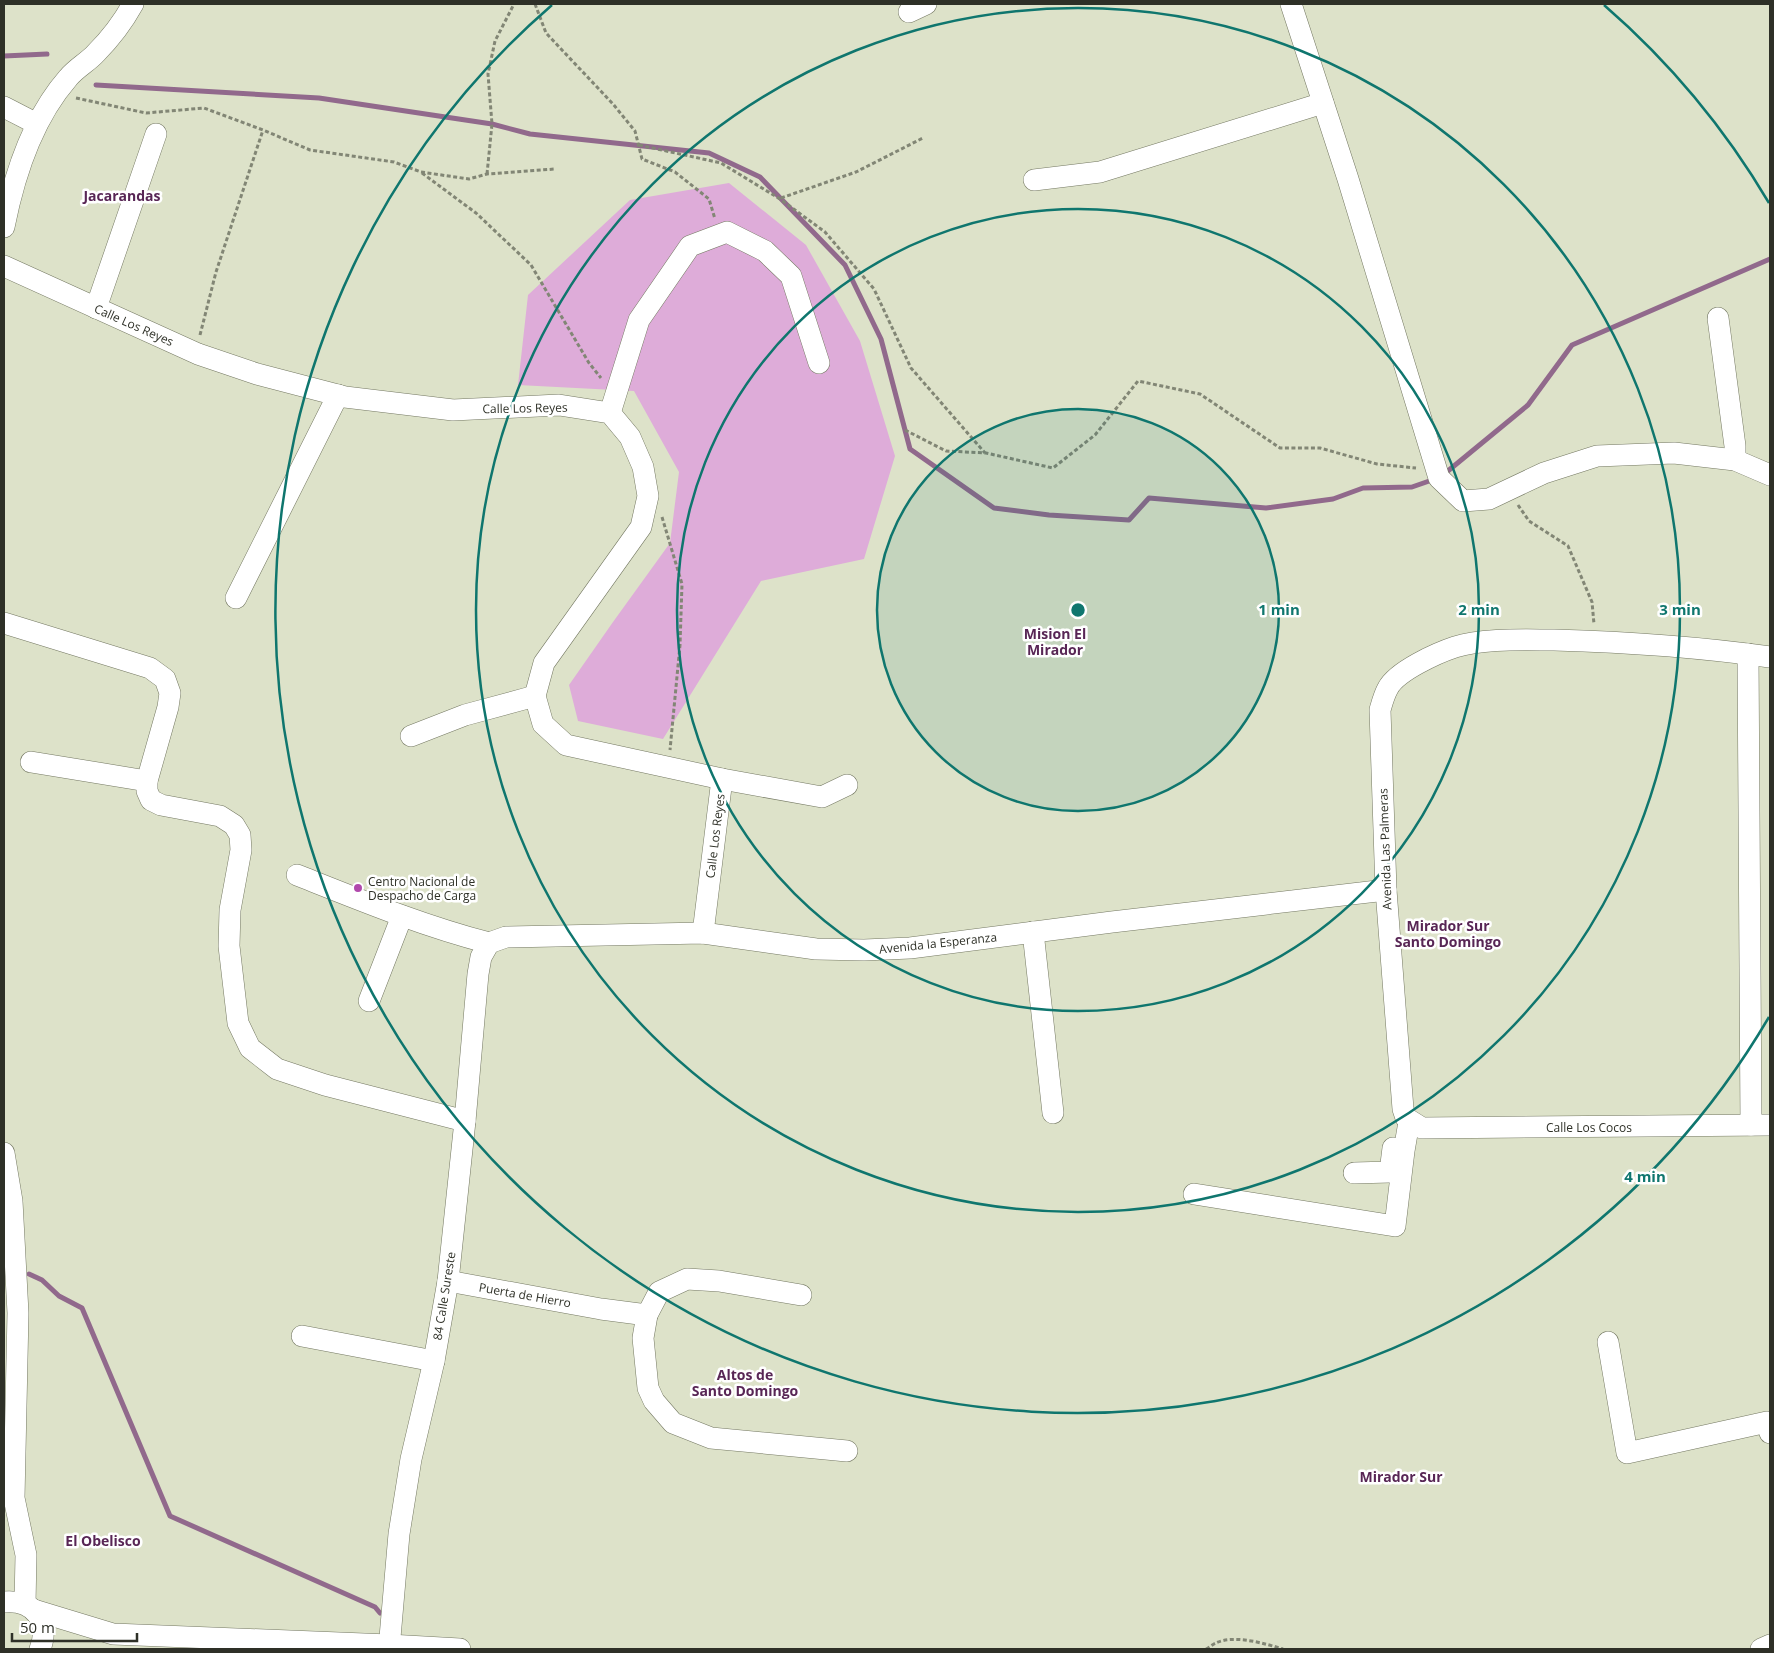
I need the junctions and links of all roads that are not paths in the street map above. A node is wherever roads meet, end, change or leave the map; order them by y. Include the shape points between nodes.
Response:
1 (133, 4) edge
2 (1291, 4) edge
3 (1323, 103) junction
4 (4, 107) edge
5 (37, 124) junction
6 (156, 134) dead end
7 (1034, 180) dead end
8 (4, 227) edge
9 (4, 266) edge
10 (96, 308) junction
11 (1718, 318) dead end
12 (819, 363) dead end
13 (338, 395) junction
14 (612, 405) junction
15 (1735, 460) junction
16 (1770, 475) edge
17 (236, 598) dead end
18 (4, 623) edge
19 (1748, 654) junction
20 (1770, 657) edge
21 (535, 696) junction
22 (411, 736) dead end
23 (31, 762) dead end
24 (722, 779) junction
25 (146, 781) junction
26 (847, 785) dead end
27 (297, 875) dead end
28 (1386, 890) junction
29 (402, 916) junction
30 (1033, 932) junction
31 (703, 933) junction
32 (489, 943) junction
33 (369, 1001) dead end
34 (1053, 1113) dead end
35 (1408, 1120) junction
36 (465, 1121) junction
37 (1761, 1125) edge
38 (4, 1153) edge
39 (1354, 1173) dead end
40 (1194, 1194) dead end
41 (448, 1281) junction
42 (801, 1296) dead end
43 (647, 1315) junction
44 (302, 1336) dead end
45 (1608, 1342) dead end
46 (434, 1362) junction
47 (1770, 1433) edge
48 (847, 1451) dead end
49 (14, 1498) junction
50 (4, 1530) edge
51 (4, 1602) edge
52 (30, 1607) junction
53 (1770, 1645) edge
54 (389, 1647) edge
55 (414, 1648) edge
56 (40, 1649) edge
57 (460, 1649) edge
58 (1761, 1649) edge

1 - 5 street via 123,22 96,53 69,76
2 - 3 street
3 - 7 street via 1100,172
3 - 15 street via 1439,478 1463,501 1490,499 1544,473 1597,456 1674,453
4 - 5 street
5 - 8 street via 10,196
6 - 10 street
9 - 10 street, Calle Los Reyes
10 - 13 street, Calle Los Reyes via 198,354 257,374
11 - 15 street via 1736,446
12 - 14 street via 791,276 765,251 727,232 690,246 639,320
13 - 14 street, Calle Los Reyes via 453,410
13 - 17 street
14 - 21 street via 643,467 648,496 640,528 544,662
15 - 16 street
18 - 25 street via 150,668 165,679 170,692 168,708
19 - 20 street, Avenida Las Palmeras
19 - 28 street, Avenida Las Palmeras via 1596,642 1512,640 1457,646 1404,672 1388,687 1380,710
19 - 37 street
21 - 22 street via 465,715
21 - 24 street, Calle Los Reyes via 543,724 566,745
23 - 25 street
24 - 26 street via 822,797
24 - 31 street, Calle Los Reyes
25 - 36 street via 146,791 151,800 161,805 220,816 234,825 240,835 241,850 230,910 229,946 238,1023 250,1048 277,1069
27 - 29 street
28 - 30 street, Avenida la Esperanza
28 - 35 street, Avenida Las Palmeras via 1403,1109
29 - 32 street
29 - 33 street
30 - 31 street, Avenida la Esperanza via 910,948 864,950 816,949
30 - 34 street
31 - 32 street, Avenida la Esperanza via 506,937
32 - 36 street, 84 Calle Sureste via 481,957 478,974
35 - 37 street, Calle Los Cocos via 1422,1128
35 - 39 street via 1396,1134 1390,1172
35 - 40 street, Avenida Las Palmeras via 1395,1226
36 - 41 street, 84 Calle Sureste
38 - 49 street via 12,1201 18,1313
41 - 43 street, Puerta de Hierro
41 - 46 street, 84 Calle Sureste
42 - 43 street via 719,1280 687,1279 659,1292
43 - 48 street via 643,1338 648,1388 654,1401 673,1423 711,1438
44 - 46 street
45 - 47 street via 1627,1452 1766,1422
46 - 54 street, 84 Calle Sureste via 411,1459 399,1534
49 - 50 street
49 - 52 street via 26,1555
51 - 52 street via 15,1601
52 - 54 street via 113,1634
52 - 56 street via 41,1619 44,1630
53 - 58 street
54 - 55 street
55 - 57 street

